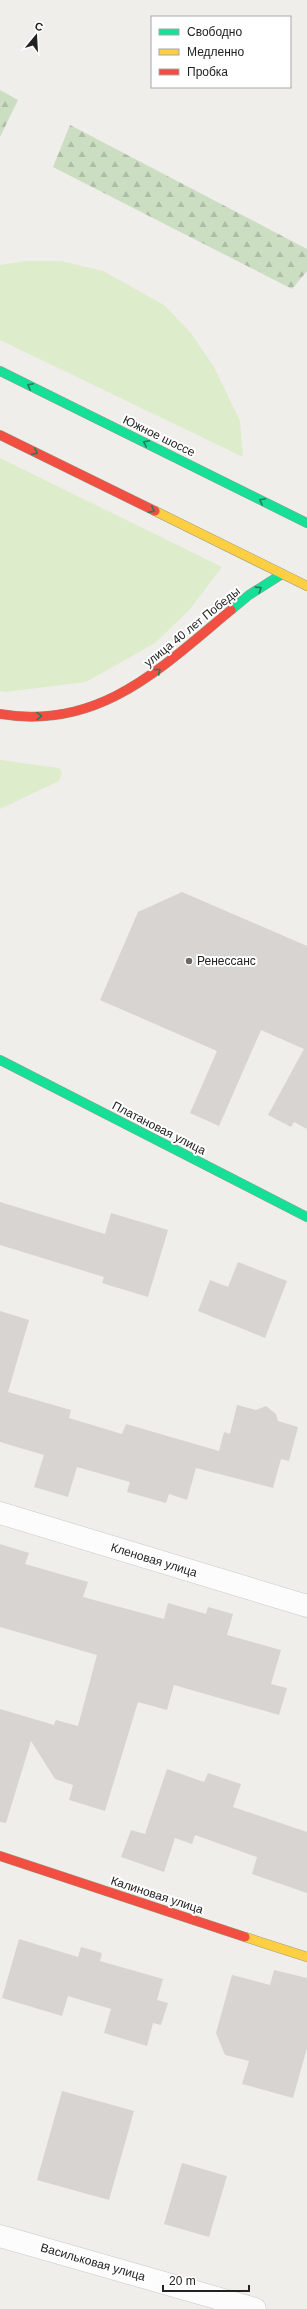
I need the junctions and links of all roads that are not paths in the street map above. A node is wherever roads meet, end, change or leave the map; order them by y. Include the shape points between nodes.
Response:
1 (0, 371) edge
2 (0, 435) edge
3 (307, 523) edge
4 (282, 574) junction
5 (307, 586) edge
6 (0, 714) edge
7 (0, 1060) edge
8 (307, 1217) edge
9 (0, 1514) edge
10 (307, 1606) edge
11 (0, 1856) edge
12 (307, 1957) edge
13 (0, 2236) edge
14 (256, 2309) edge

3 -> 1 main road, Южное шоссе
2 -> 4 main road
4 - 5 main road
6 -> 4 main road, улица 40 лет Победы via 17,717 59,716 104,703 154,674 249,595
7 - 8 main road, Платановая улица
9 - 10 street, Кленовая улица
11 - 12 main road, Калиновая улица
13 - 14 street, Васильковая улица

